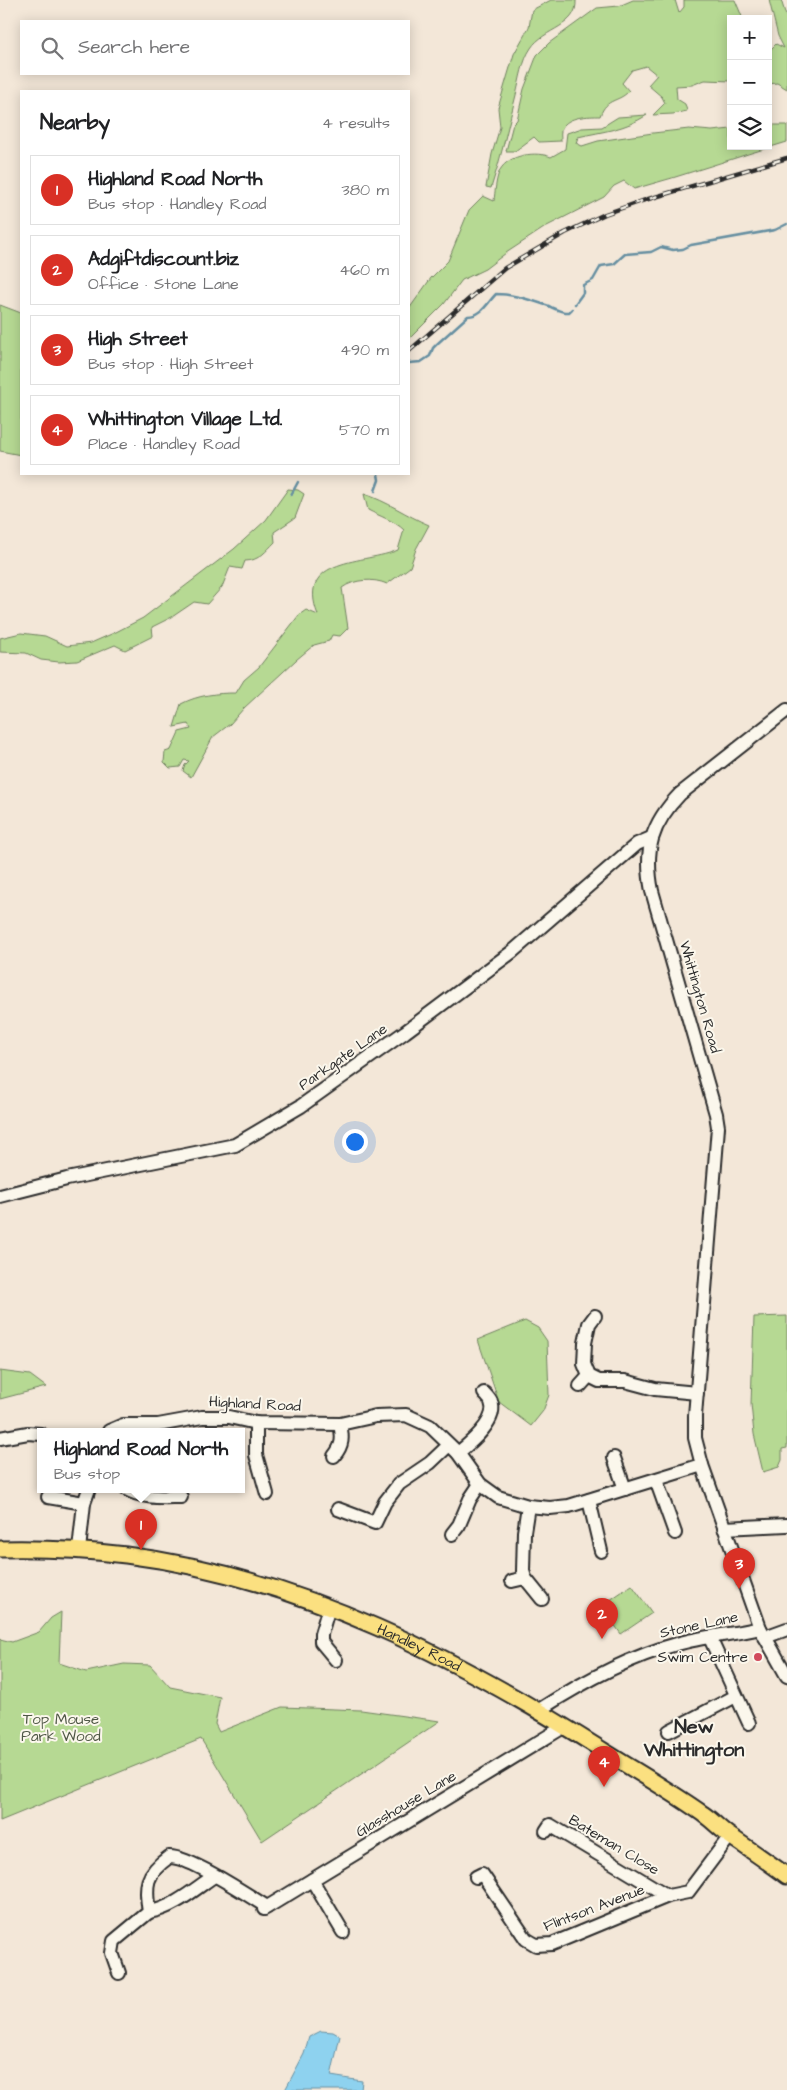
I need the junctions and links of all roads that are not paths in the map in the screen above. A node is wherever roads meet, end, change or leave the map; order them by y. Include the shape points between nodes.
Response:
1 (787, 710) edge
2 (651, 838) junction
3 (0, 1196) edge
4 (598, 1314) dead end
5 (589, 1376) junction
6 (580, 1386) dead end
7 (484, 1393) dead end
8 (697, 1393) junction
9 (256, 1423) junction
10 (340, 1424) junction
11 (116, 1428) edge
12 (37, 1434) edge
13 (0, 1438) edge
14 (454, 1449) junction
15 (334, 1456) dead end
16 (614, 1458) dead end
17 (702, 1465) junction
18 (656, 1480) junction
19 (480, 1484) junction
20 (625, 1489) junction
21 (88, 1493) edge
22 (133, 1493) edge
23 (267, 1494) dead end
24 (181, 1496) dead end
25 (48, 1497) dead end
26 (589, 1500) junction
27 (84, 1503) junction
28 (528, 1506) junction
29 (338, 1508) dead end
30 (787, 1525) edge
31 (724, 1528) junction
32 (676, 1533) dead end
33 (452, 1534) dead end
34 (0, 1549) edge
35 (79, 1550) junction
36 (601, 1551) dead end
37 (525, 1578) junction
38 (512, 1581) dead end
39 (542, 1599) dead end
40 (329, 1607) junction
41 (787, 1629) edge
42 (762, 1632) junction
43 (710, 1638) junction
44 (336, 1660) dead end
45 (787, 1676) edge
46 (736, 1696) junction
47 (538, 1710) junction
48 (749, 1723) dead end
49 (565, 1726) junction
50 (670, 1731) dead end
51 (546, 1831) dead end
52 (730, 1836) junction
53 (214, 1876) junction
54 (787, 1876) edge
55 (476, 1877) dead end
56 (312, 1880) junction
57 (668, 1896) junction
58 (149, 1912) junction
59 (343, 1932) dead end
60 (119, 1973) dead end

1 - 2 street, Whittington Road via 680,794 667,808
2 - 3 street, Parkgate Lane via 637,844 512,952 405,1032 301,1106 234,1144 67,1178
2 - 8 street, Whittington Road via 649,868 652,891 718,1127
4 - 5 street via 589,1324 585,1343 584,1364
5 - 6 street
5 - 8 street via 599,1381 625,1381 655,1390
7 - 14 street via 493,1407 485,1428 474,1440
8 - 17 street, Whittington Road via 695,1438
9 - 10 street, Highland Road
9 - 11 street, Highland Road via 229,1417 202,1417
9 - 23 street via 256,1455
10 - 14 street, Highland Road via 376,1416 406,1415 430,1426
10 - 15 street via 343,1436
12 - 13 street
14 - 19 street, Highland Road
14 - 29 street via 399,1484 375,1523
16 - 20 street
17 - 18 street, Highland Road
17 - 31 street, Whittington Road
18 - 20 street, Highland Road
18 - 32 street
19 - 28 street, Highland Road via 498,1496
19 - 33 street via 470,1499 460,1526
20 - 26 street, Highland Road
21 - 27 street
22 - 24 street via 152,1498
25 - 27 street
26 - 28 street, Highland Road via 550,1508
26 - 36 street
27 - 35 street
28 - 37 street via 524,1532
30 - 31 street
31 - 42 street, Whittington Road
34 - 35 main road, Handley Road
35 - 40 main road, Handley Road via 129,1555 198,1568 270,1586
37 - 38 street
37 - 39 street
40 - 44 street via 321,1642
40 - 47 main road, Handley Road via 394,1635
41 - 42 street, Stone Lane
42 - 43 street, Stone Lane
42 - 45 street, Whittington Road
43 - 46 street
43 - 47 street, Stone Lane via 649,1652
46 - 48 street
46 - 50 street
47 - 49 main road, Handley Road
49 - 52 main road, Handley Road via 704,1814
49 - 56 street, Glasshouse Lane
51 - 57 street, Bateman Close via 550,1825
52 - 54 main road, Handley Road
52 - 57 street, Flintson Avenue via 688,1892
53 - 56 street, Glasshouse Lane via 265,1908
53 - 58 street via 180,1899 158,1911
53 - 58 street via 184,1860 169,1858 152,1872 147,1883
55 - 57 street, Flintson Avenue via 482,1874 526,1939 536,1945 552,1944
56 - 59 street
58 - 60 street via 114,1941 112,1953

